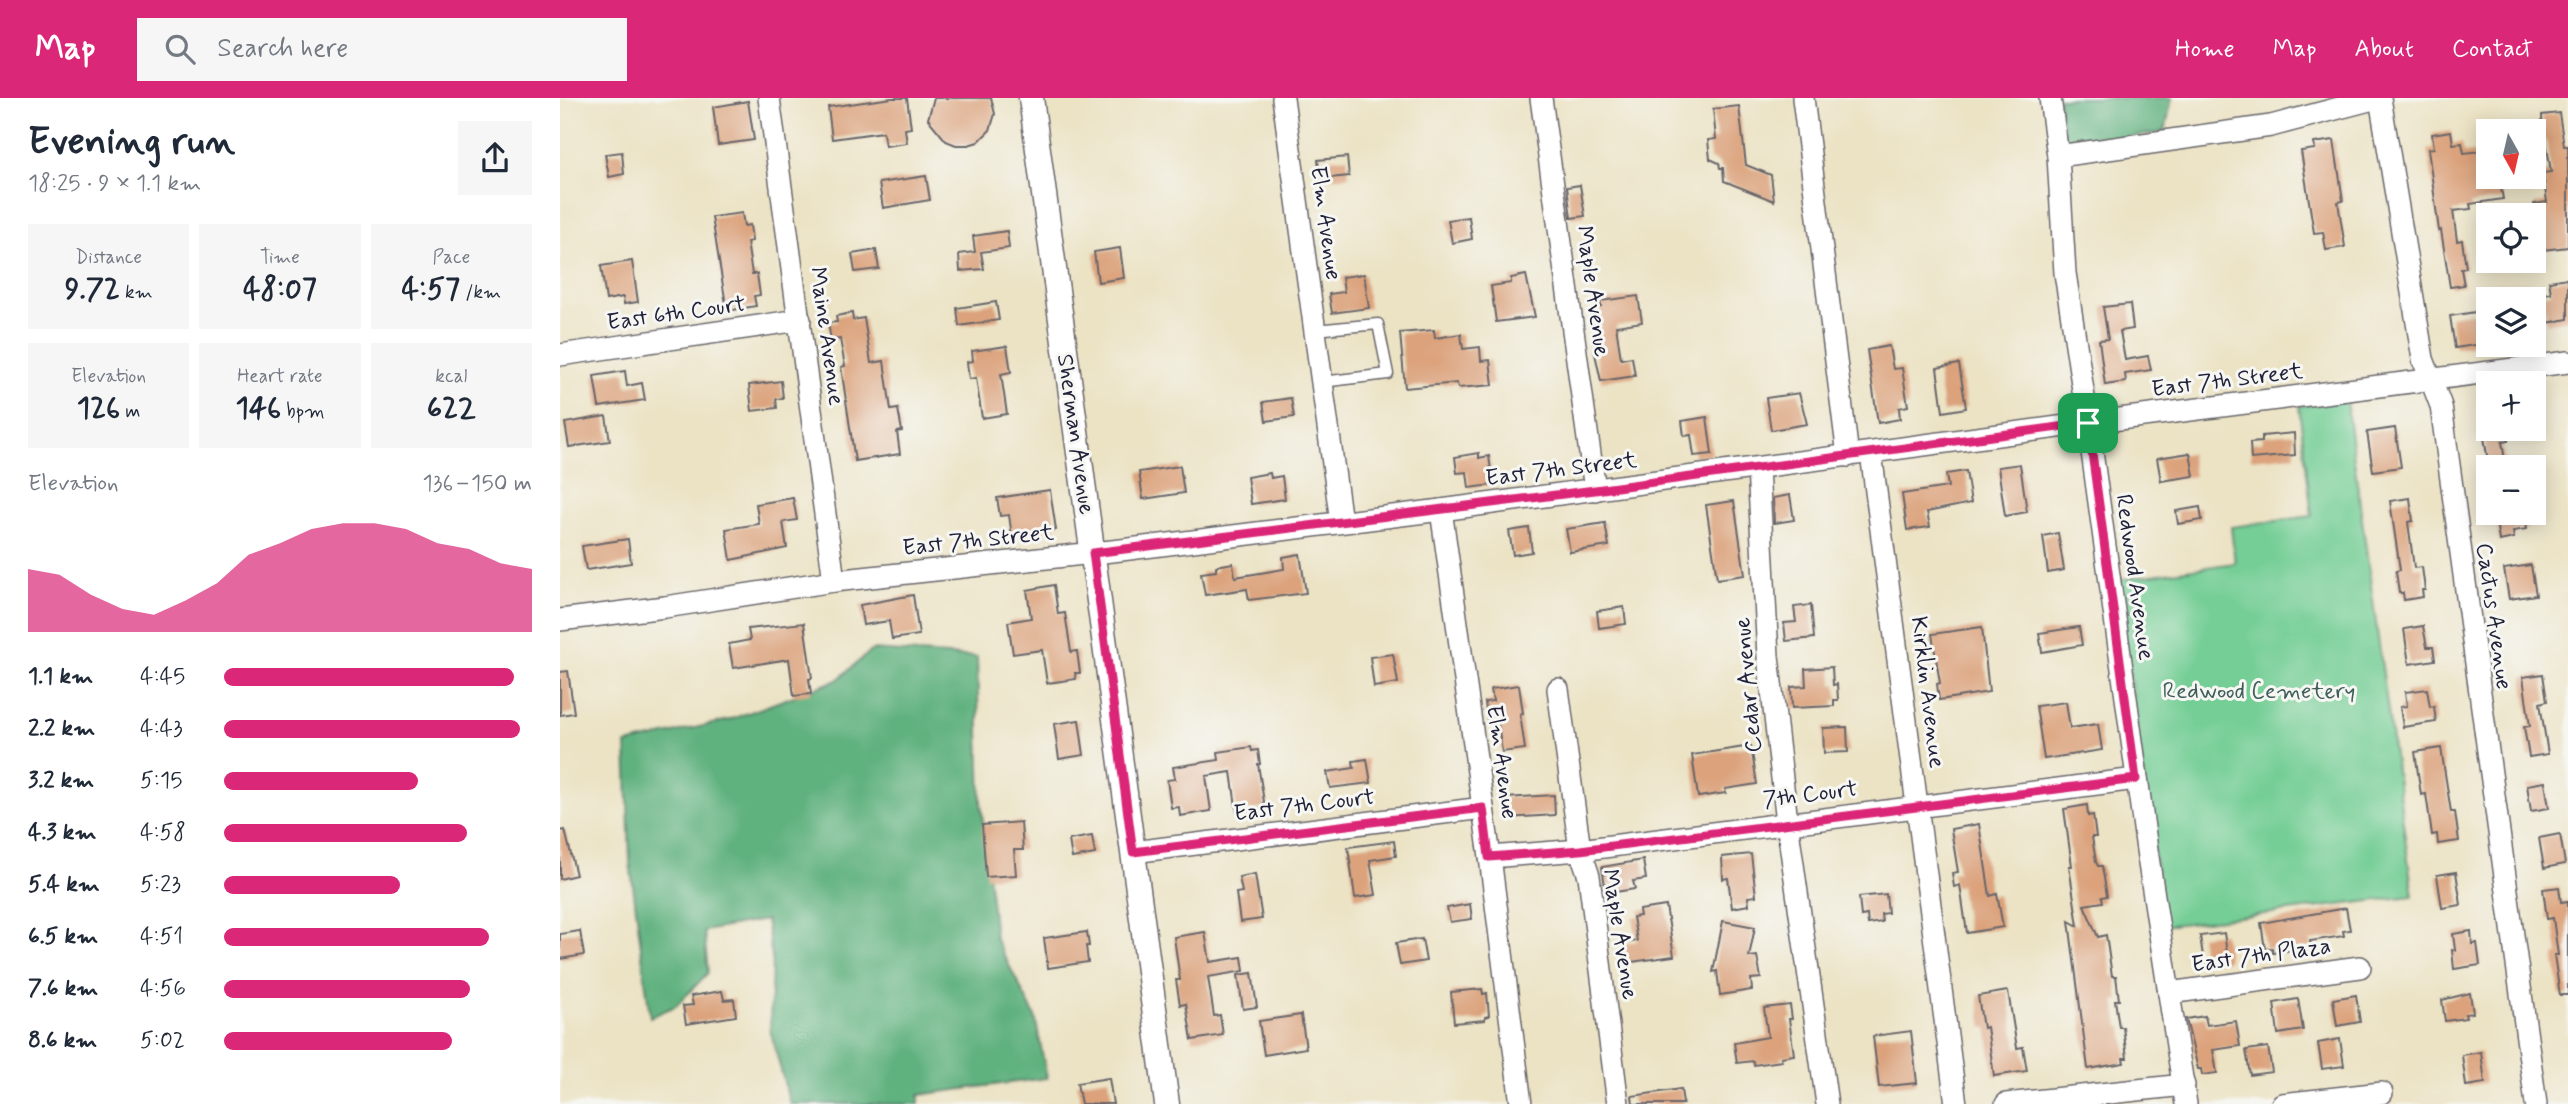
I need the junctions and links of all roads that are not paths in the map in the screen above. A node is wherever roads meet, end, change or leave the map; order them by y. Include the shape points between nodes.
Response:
1 (769, 98) edge
2 (1031, 98) edge
3 (1283, 98) edge
4 (1541, 98) edge
5 (1803, 98) edge
6 (2050, 98) edge
7 (2379, 98) edge
8 (2058, 156) junction
9 (800, 320) junction
10 (1315, 330) junction
11 (560, 355) edge
12 (2568, 362) edge
13 (2432, 380) junction
14 (1322, 382) junction
15 (2088, 423) junction
16 (1871, 453) junction
17 (1848, 456) junction
18 (1758, 468) junction
19 (1595, 490) junction
20 (1441, 510) junction
21 (1342, 522) junction
22 (1093, 553) junction
23 (834, 581) junction
24 (560, 620) edge
25 (1558, 689) dead end
26 (2136, 779) junction
27 (1917, 806) junction
28 (1483, 808) junction
29 (1787, 822) junction
30 (1580, 850) junction
31 (1133, 852) junction
32 (1489, 857) junction
33 (2360, 967) dead end
34 (2169, 993) junction
35 (2382, 1093) dead end
36 (2185, 1095) edge
37 (1167, 1104) edge
38 (1521, 1104) edge
39 (1618, 1104) edge
40 (1827, 1104) edge
41 (1956, 1104) edge
42 (2006, 1104) edge
43 (2282, 1104) edge
44 (2536, 1104) edge

1 - 9 street, Maine Avenue
2 - 22 street, Sherman Avenue
3 - 10 street, Elm Avenue
4 - 19 street, Maple Avenue
5 - 17 street
6 - 8 street, Redwood Avenue
7 - 8 street via 2271,127
7 - 13 street, Cactus Avenue via 2423,359
8 - 15 street, Redwood Avenue via 2065,273
9 - 11 street, East 6th Court
9 - 23 street, Maine Avenue
10 - 14 street, Elm Avenue
10 - 14 lane via 1378,324 1388,374
12 - 13 street, East 7th Street
13 - 15 street, East 7th Street
13 - 44 street, Cactus Avenue via 2441,405
14 - 21 street, Elm Avenue
15 - 16 street, East 7th Street
15 - 26 street, Redwood Avenue
16 - 17 street, East 7th Street
16 - 27 street, Kirklin Avenue
17 - 18 street, East 7th Street
18 - 19 street, East 7th Street
18 - 29 street, Cedar Avenue via 1768,656
19 - 20 street, East 7th Street
20 - 21 street, East 7th Street
20 - 28 street, Elm Avenue
21 - 22 street, East 7th Street
22 - 23 street, East 7th Street
22 - 31 street, Sherman Avenue
23 - 24 street, East 7th Street
25 - 30 street, Maple Avenue
26 - 27 street, 7th Court
26 - 34 street, Redwood Avenue
27 - 29 street, 7th Court
27 - 41 street, Kirklin Avenue
28 - 31 street, East 7th Court
28 - 32 street, Elm Avenue
29 - 30 street, 7th Court
29 - 40 street, Cedar Avenue
30 - 32 street, 7th Court
30 - 39 street, Maple Avenue via 1589,876
31 - 37 street, Sherman Avenue
32 - 38 street, Elm Avenue
33 - 34 street, East 7th Plaza
34 - 36 street, Redwood Avenue
35 - 43 street
36 - 42 street

